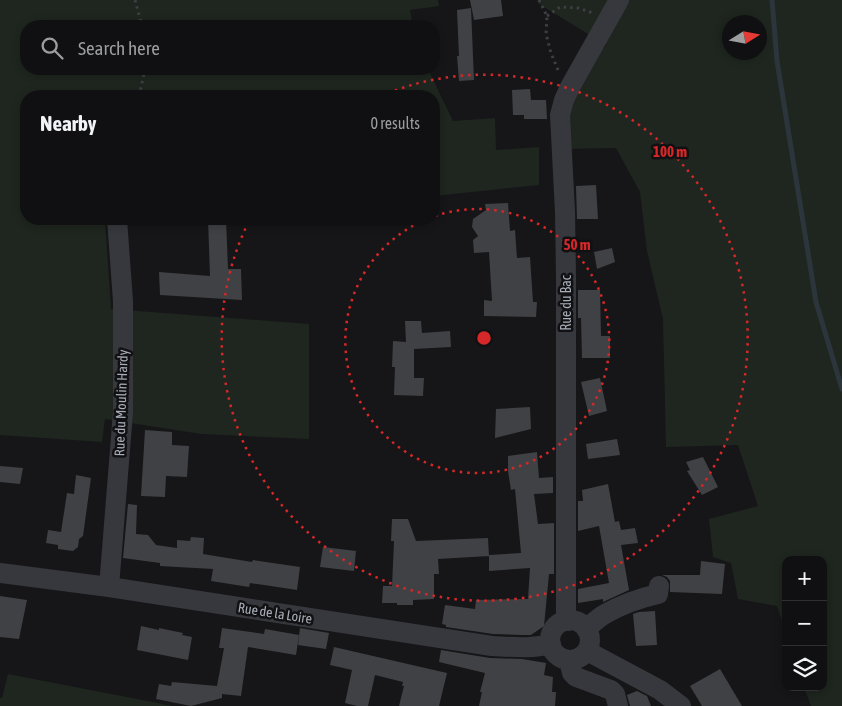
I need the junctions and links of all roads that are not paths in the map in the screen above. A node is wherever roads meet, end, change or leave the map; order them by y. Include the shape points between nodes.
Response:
1 (620, 0) edge
2 (118, 225) edge
3 (0, 573) edge
4 (659, 586) dead end
5 (109, 588) junction
6 (577, 625) junction
7 (550, 644) junction
8 (578, 656) junction
9 (618, 706) edge
10 (681, 706) edge

1 - 6 street, Rue du Bac via 570,87 560,115 566,277 566,612
2 - 5 street, Rue du Moulin Hardy via 124,301 123,412
3 - 5 street, Rue de la Loire
4 - 6 street via 658,594
5 - 7 street, Rue de la Loire via 492,646 526,648
6 - 7 street via 558,625 554,628
6 - 8 street via 590,640
7 - 8 street via 560,658
8 - 9 street via 572,673 611,690
8 - 10 street via 660,690

